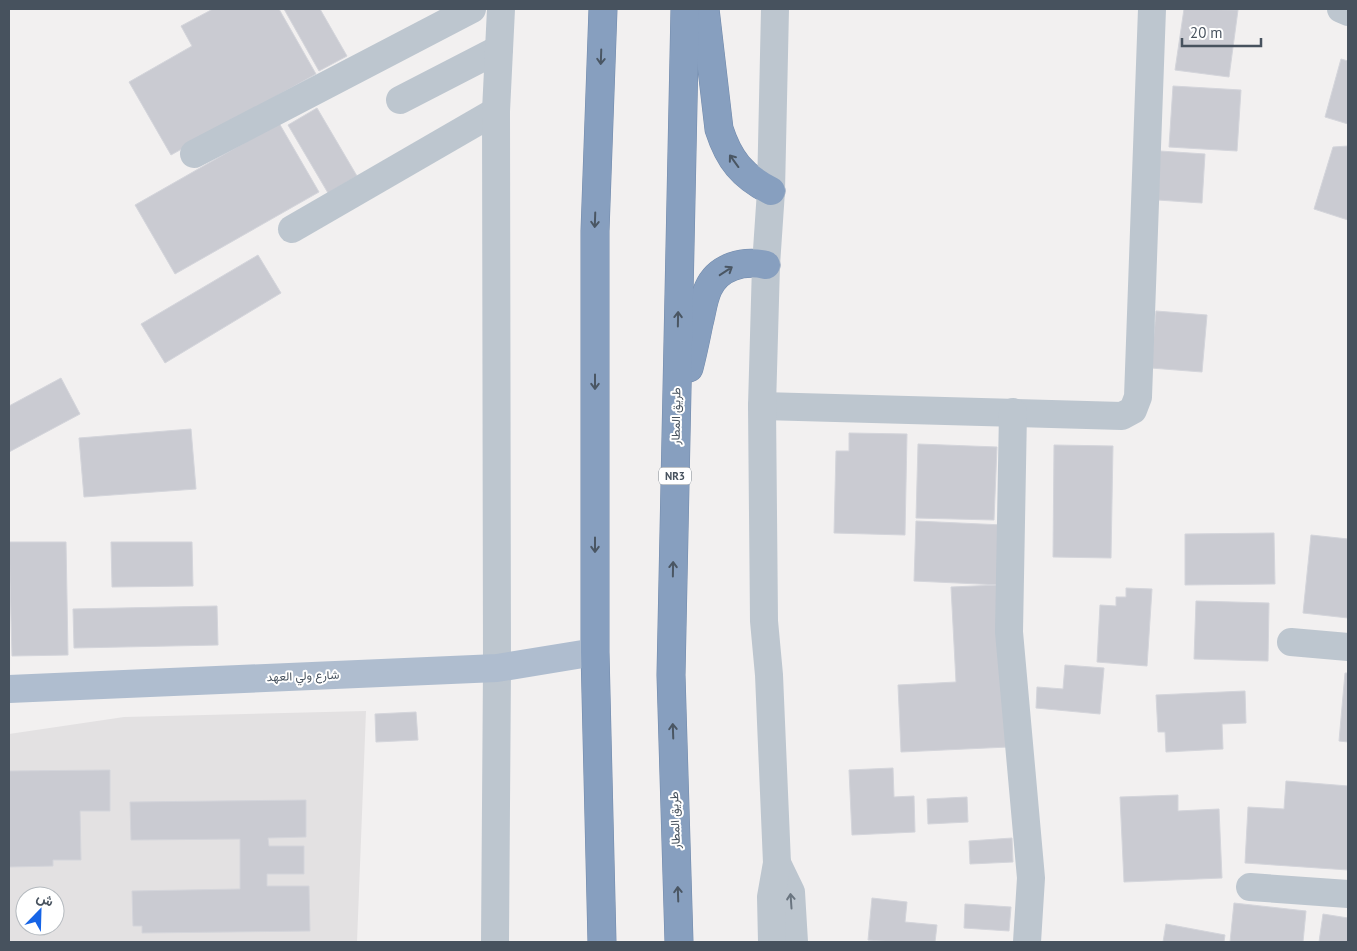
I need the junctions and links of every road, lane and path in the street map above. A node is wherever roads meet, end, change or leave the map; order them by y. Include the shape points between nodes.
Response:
1 (472, 9) edge
2 (501, 9) edge
3 (603, 9) edge
4 (685, 9) edge
5 (705, 9) edge
6 (775, 9) edge
7 (1152, 9) edge
8 (1341, 9) edge
9 (1348, 12) edge
10 (499, 49) junction
11 (400, 100) dead end
12 (496, 111) junction
13 (194, 154) dead end
14 (771, 191) junction
15 (292, 229) dead end
16 (766, 265) junction
17 (762, 406) junction
18 (1013, 412) junction
19 (676, 431) junction
20 (1291, 642) dead end
21 (1348, 647) edge
22 (595, 652) junction
23 (497, 668) junction
24 (9, 689) edge
25 (777, 863) junction
26 (1250, 886) dead end
27 (1348, 894) edge
28 (495, 942) edge
29 (602, 942) edge
30 (679, 942) edge
31 (772, 942) edge
32 (794, 942) edge
33 (1027, 942) edge

1 - 13 street
2 - 10 street
3 -> 22 highway via 595,231
19 -> 4 highway, طريق المطار / NR3
14 -> 5 highway via 743,173 724,145 719,129
6 - 14 street
7 - 18 street via 1138,397 1133,410 1122,416
8 - 9 street
10 - 11 street
10 - 12 street
12 - 15 street
12 - 23 street
14 - 16 street
16 - 17 street
19 -> 16 highway via 709,287 716,277 736,265
17 - 18 street
17 - 25 street via 764,621
18 - 33 street via 1009,632 1032,878
30 -> 19 highway, طريق المطار / NR3 via 671,675
20 - 21 street
22 - 23 main road, شارع ولي العهد
22 - 29 highway
23 - 24 main road, شارع ولي العهد
23 - 28 street
25 - 31 street via 771,897
32 -> 25 street via 791,892
26 - 27 street

